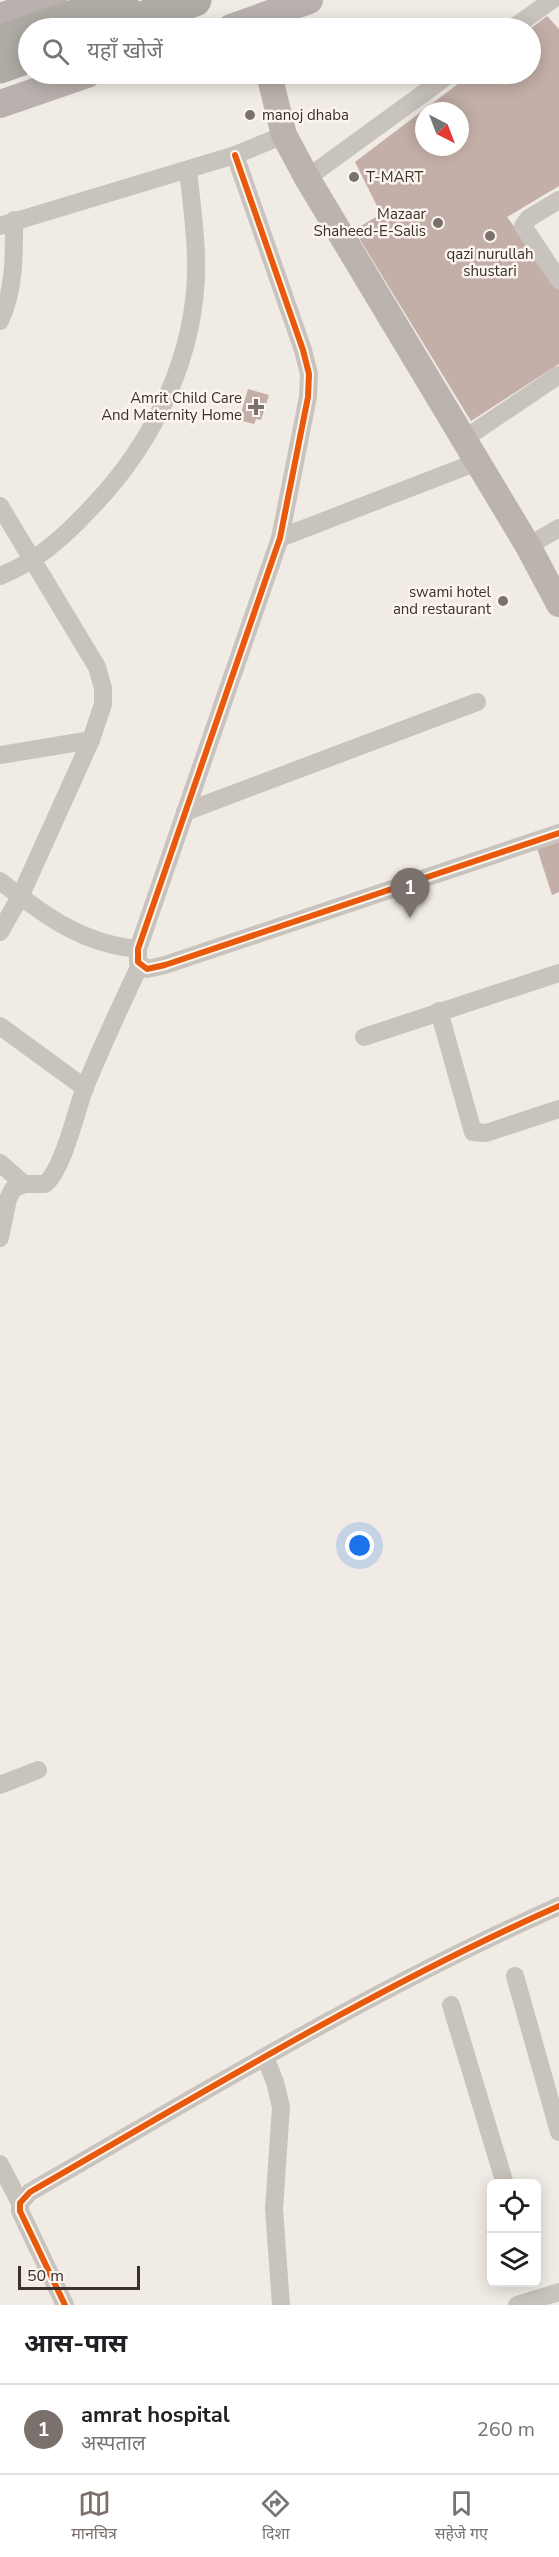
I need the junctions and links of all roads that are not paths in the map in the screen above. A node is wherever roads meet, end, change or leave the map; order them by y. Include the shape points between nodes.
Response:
1 (52, 0) edge
2 (122, 0) edge
3 (150, 0) edge
4 (195, 0) edge
5 (309, 0) edge
6 (552, 0) edge
7 (0, 17) edge
8 (68, 18) edge
9 (142, 18) edge
10 (156, 18) edge
11 (267, 18) edge
12 (527, 18) edge
13 (18, 35) edge
14 (0, 41) edge
15 (18, 61) edge
16 (0, 67) edge
17 (58, 84) edge
18 (271, 84) edge
19 (436, 84) edge
20 (0, 104) edge
21 (284, 135) junction
22 (235, 155) junction
23 (188, 170) junction
24 (307, 178) junction
25 (559, 200) edge
26 (7, 223) edge
27 (559, 280) edge
28 (0, 321) edge
29 (559, 375) edge
30 (464, 439) junction
31 (477, 462) junction
32 (0, 506) edge
33 (559, 528) edge
34 (280, 538) junction
35 (528, 546) junction
36 (32, 561) junction
37 (0, 576) edge
38 (559, 604) edge
39 (477, 702) dead end
40 (91, 740) junction
41 (0, 755) edge
42 (185, 812) junction
43 (559, 833) edge
44 (0, 881) edge
45 (20, 897) junction
46 (0, 932) edge
47 (139, 957) junction
48 (559, 973) edge
49 (440, 1011) junction
50 (0, 1026) edge
51 (364, 1037) dead end
52 (85, 1088) junction
53 (559, 1109) edge
54 (0, 1163) edge
55 (24, 1184) junction
56 (0, 1238) edge
57 (38, 1770) dead end
58 (0, 1785) edge
59 (559, 1906) edge
60 (515, 1976) dead end
61 (451, 2005) dead end
62 (265, 2057) junction
63 (559, 2132) edge
64 (0, 2164) edge
65 (503, 2179) edge
66 (20, 2203) junction
67 (559, 2292) edge
68 (538, 2295) edge
69 (65, 2305) edge
70 (280, 2305) edge
71 (517, 2305) edge

1 - 7 main road
2 - 8 highway
3 - 10 main road
4 - 9 highway, bridge
5 - 11 main road
6 - 12 street
13 - 14 highway
15 - 16 highway
17 - 20 main road
18 - 21 street
19 - 24 street
21 - 22 street
21 - 24 street
22 - 23 street
22 - 34 street via 309,374 308,397
23 - 26 street
23 - 36 street via 195,278 187,334 169,393 151,429 102,497
24 - 30 street
25 - 27 street via 523,226
26 - 28 street via 14,273
29 - 30 street
30 - 31 street
31 - 34 street
31 - 35 street
32 - 36 street
33 - 35 street
34 - 42 street
35 - 38 street
36 - 37 street
36 - 40 street via 97,667 103,704
39 - 42 street
40 - 41 street
40 - 45 street
42 - 47 street
43 - 47 street via 165,965 149,969
44 - 45 street
45 - 46 street
45 - 47 street via 76,933
47 - 52 street
48 - 49 street
49 - 51 street
49 - 53 street via 473,1132 486,1133
50 - 52 street
52 - 55 street via 51,1178 42,1185
54 - 55 street
55 - 56 street via 11,1192
57 - 58 street
59 - 62 street via 436,1965
60 - 63 street
61 - 65 street
62 - 66 street via 30,2192
62 - 70 street via 281,2107 274,2209
64 - 66 street
66 - 69 street via 20,2211
67 - 68 street
68 - 71 street

